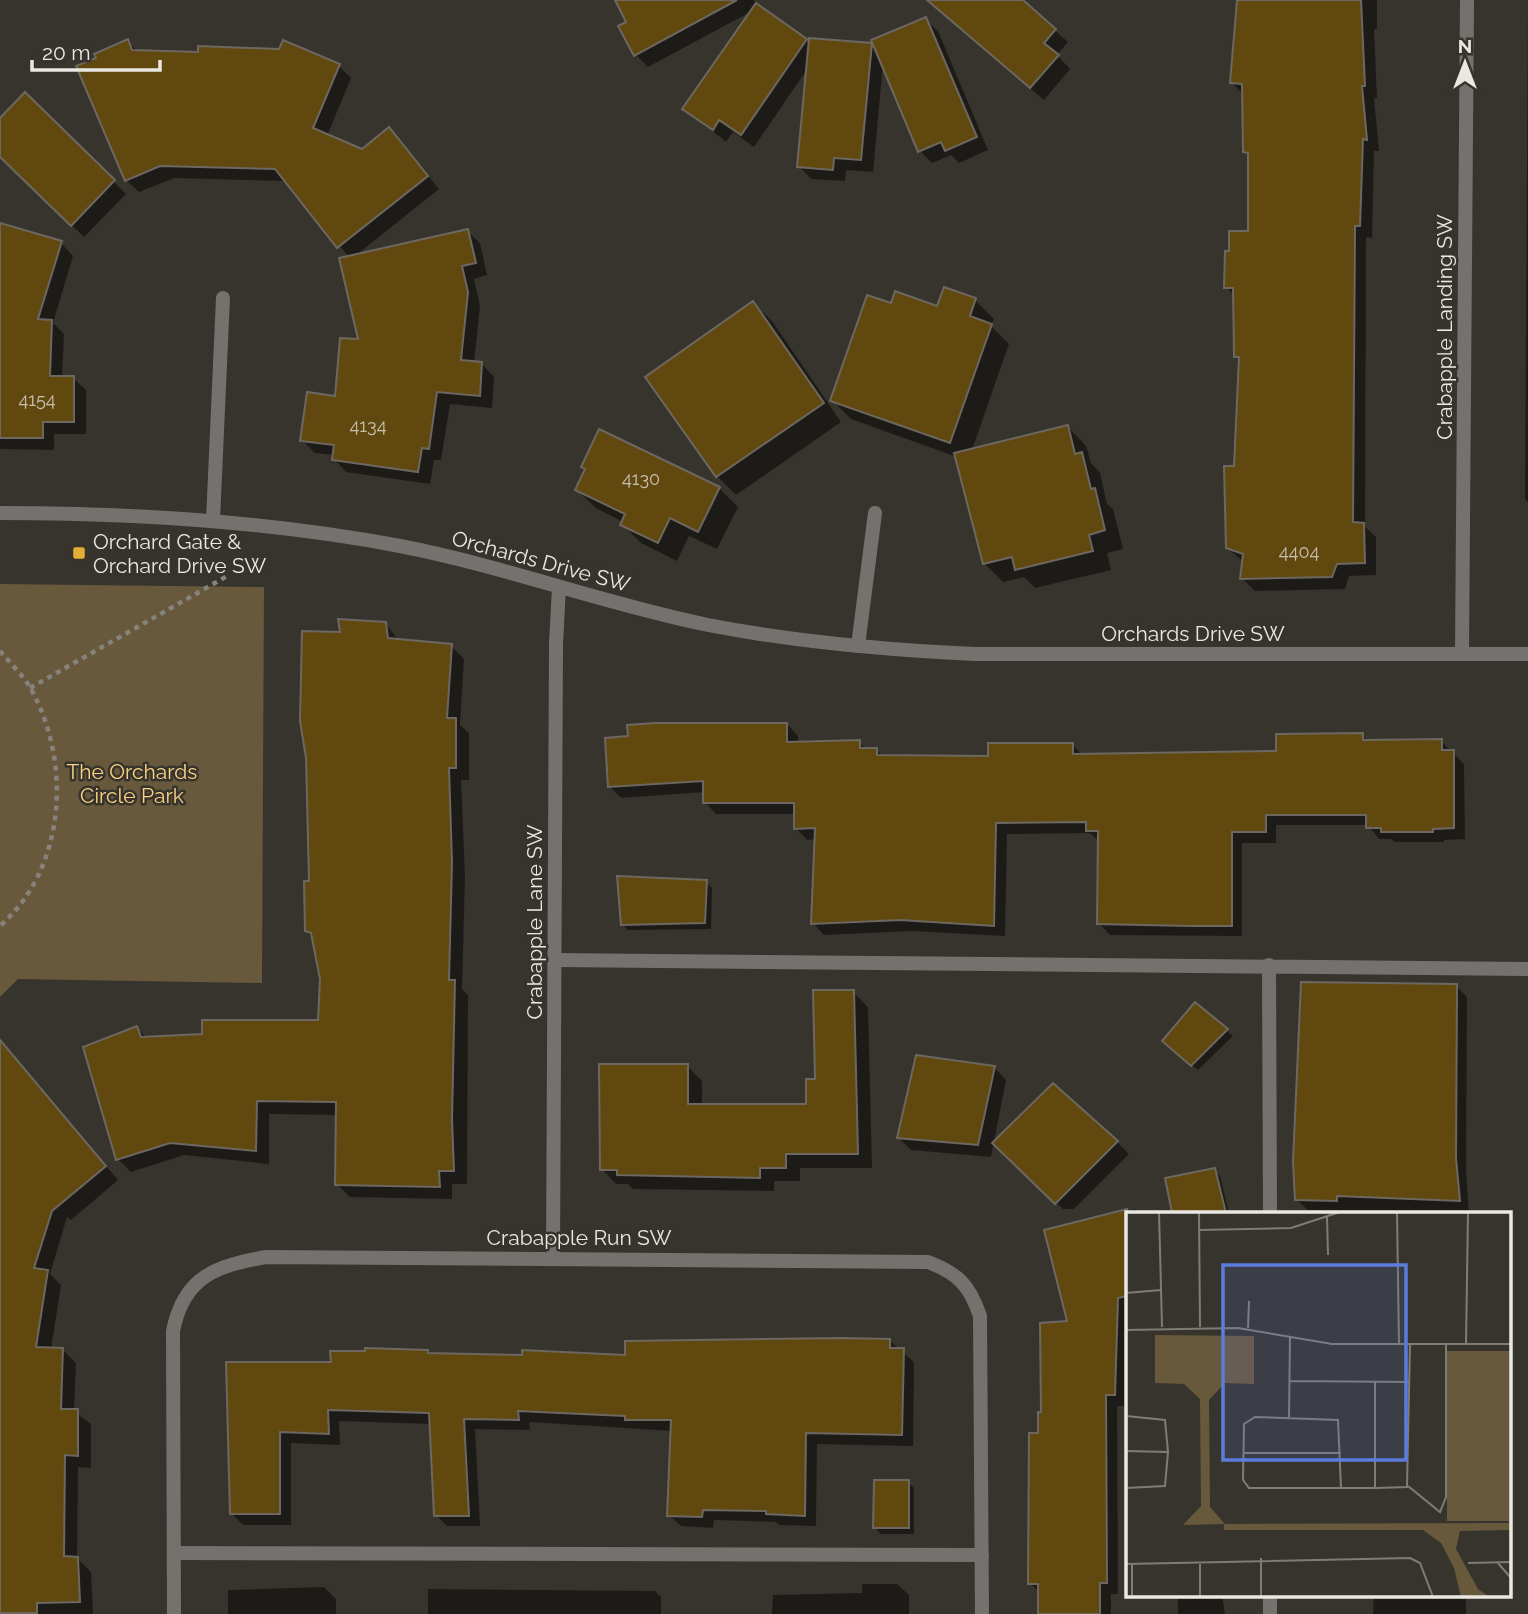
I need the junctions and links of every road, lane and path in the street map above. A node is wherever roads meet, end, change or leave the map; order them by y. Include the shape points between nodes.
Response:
1 (1467, 0) edge
2 (223, 298) dead end
3 (0, 513) edge
4 (875, 513) dead end
5 (213, 520) junction
6 (229, 575) dead end
7 (559, 587) junction
8 (858, 646) junction
9 (0, 651) edge
10 (1462, 654) junction
11 (1528, 654) edge
12 (30, 688) junction
13 (0, 926) edge
14 (554, 960) junction
15 (1269, 965) junction
16 (1528, 968) edge
17 (1269, 1212) edge
18 (553, 1257) junction
19 (174, 1553) junction
20 (982, 1555) junction
21 (1270, 1596) edge
22 (174, 1614) edge
23 (982, 1614) edge
24 (1270, 1614) edge

1 - 10 street, Crabapple Landing SW
2 - 5 street
3 - 5 street, Orchards Drive SW
4 - 8 street
5 - 7 street, Orchards Drive SW via 311,530 403,547
6 - 12 path
7 - 8 street, Orchards Drive SW via 706,624
7 - 14 street, Crabapple Lane SW
8 - 10 street, Orchards Drive SW via 975,654
9 - 12 path
10 - 11 street, Orchards Drive SW
12 - 13 path via 53,743 58,803 45,862 15,914
14 - 15 street
14 - 18 street, Crabapple Lane SW
15 - 16 street
15 - 17 street
18 - 19 street, Crabapple Run SW via 266,1257 205,1274 188,1292 173,1331
18 - 20 street, Crabapple Run SW via 928,1262 963,1279 980,1316
19 - 20 street
19 - 22 street, Crabapple Run SW
20 - 23 street, Crabapple Run SW
21 - 24 street

